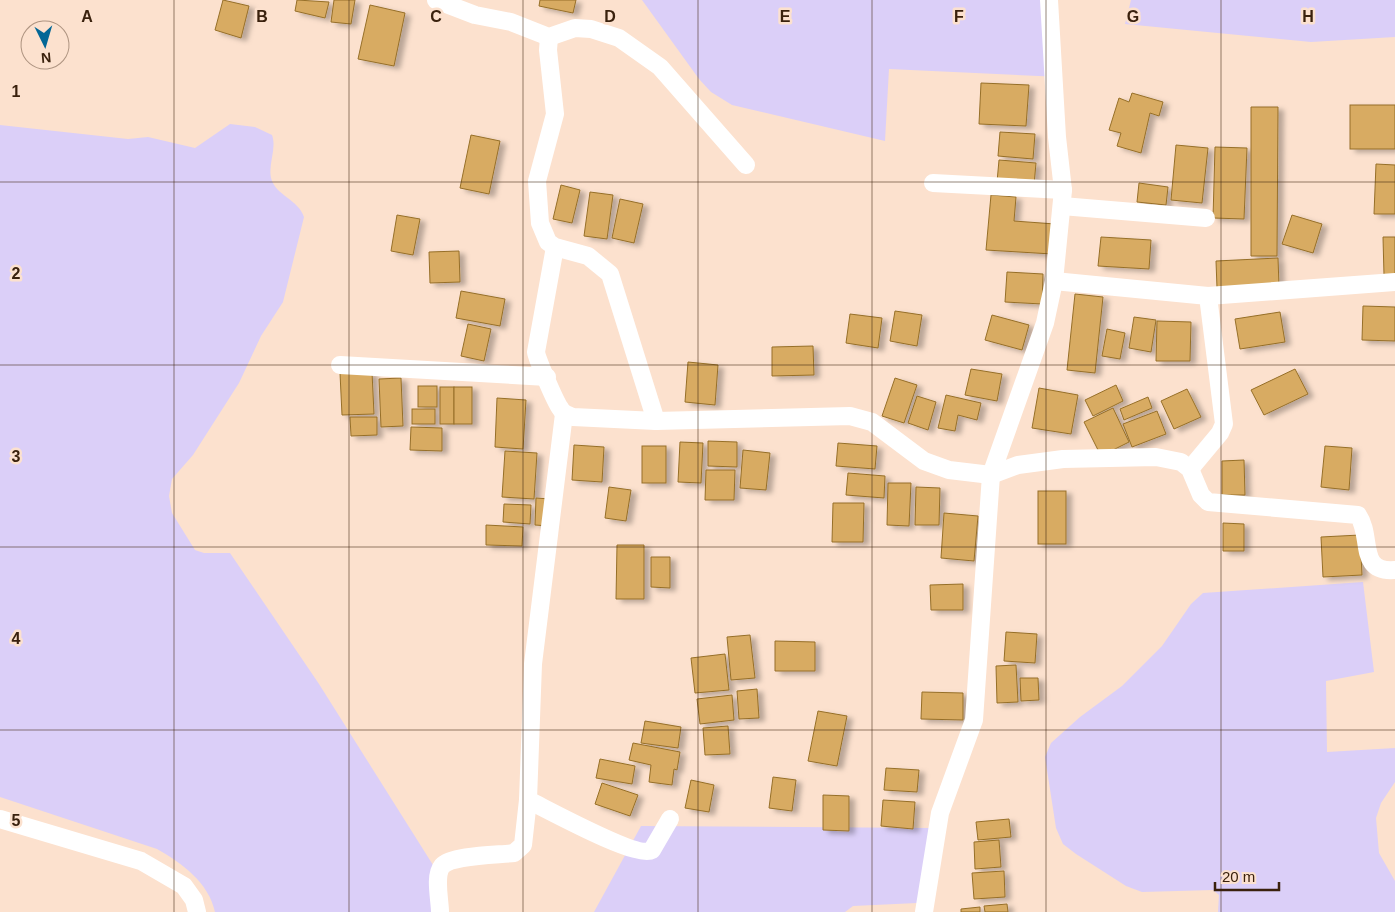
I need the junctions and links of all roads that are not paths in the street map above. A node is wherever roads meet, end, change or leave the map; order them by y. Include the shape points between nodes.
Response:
1 (436, 0) edge
2 (1049, 0) edge
3 (549, 37) junction
4 (746, 165) dead end
5 (933, 183) dead end
6 (1063, 198) junction
7 (1206, 218) dead end
8 (555, 247) junction
9 (1054, 281) junction
10 (1395, 282) edge
11 (1208, 296) junction
12 (340, 365) dead end
13 (547, 377) junction
14 (564, 414) junction
15 (656, 421) junction
16 (1190, 469) junction
17 (991, 475) junction
18 (1395, 570) edge
19 (528, 800) junction
20 (0, 819) edge
21 (670, 819) dead end
22 (197, 912) edge
23 (440, 912) edge
24 (924, 912) edge

1 - 3 street
2 - 6 street
3 - 4 street via 575,28 591,29 619,38 660,67
3 - 8 street via 555,114 537,181 540,223 548,242
5 - 6 street
6 - 7 street
6 - 9 street
8 - 13 street via 536,352 537,361
8 - 15 street via 588,256 610,274
9 - 11 street
9 - 17 street via 1045,323
10 - 11 street
11 - 16 street via 1224,424
12 - 13 street
13 - 14 street
14 - 15 street
14 - 19 street via 533,664
15 - 17 street via 850,416 872,422 924,462 949,470
16 - 17 street via 1181,462 1156,458 1063,459 1018,465
16 - 18 street via 1200,495 1208,502 1358,515 1363,522 1370,562 1378,569
17 - 24 street via 974,720 940,813
19 - 21 street via 600,836 643,852 652,850
19 - 23 street via 523,844 514,853 454,859 443,866 439,877
20 - 22 street via 141,861 184,886 194,900

